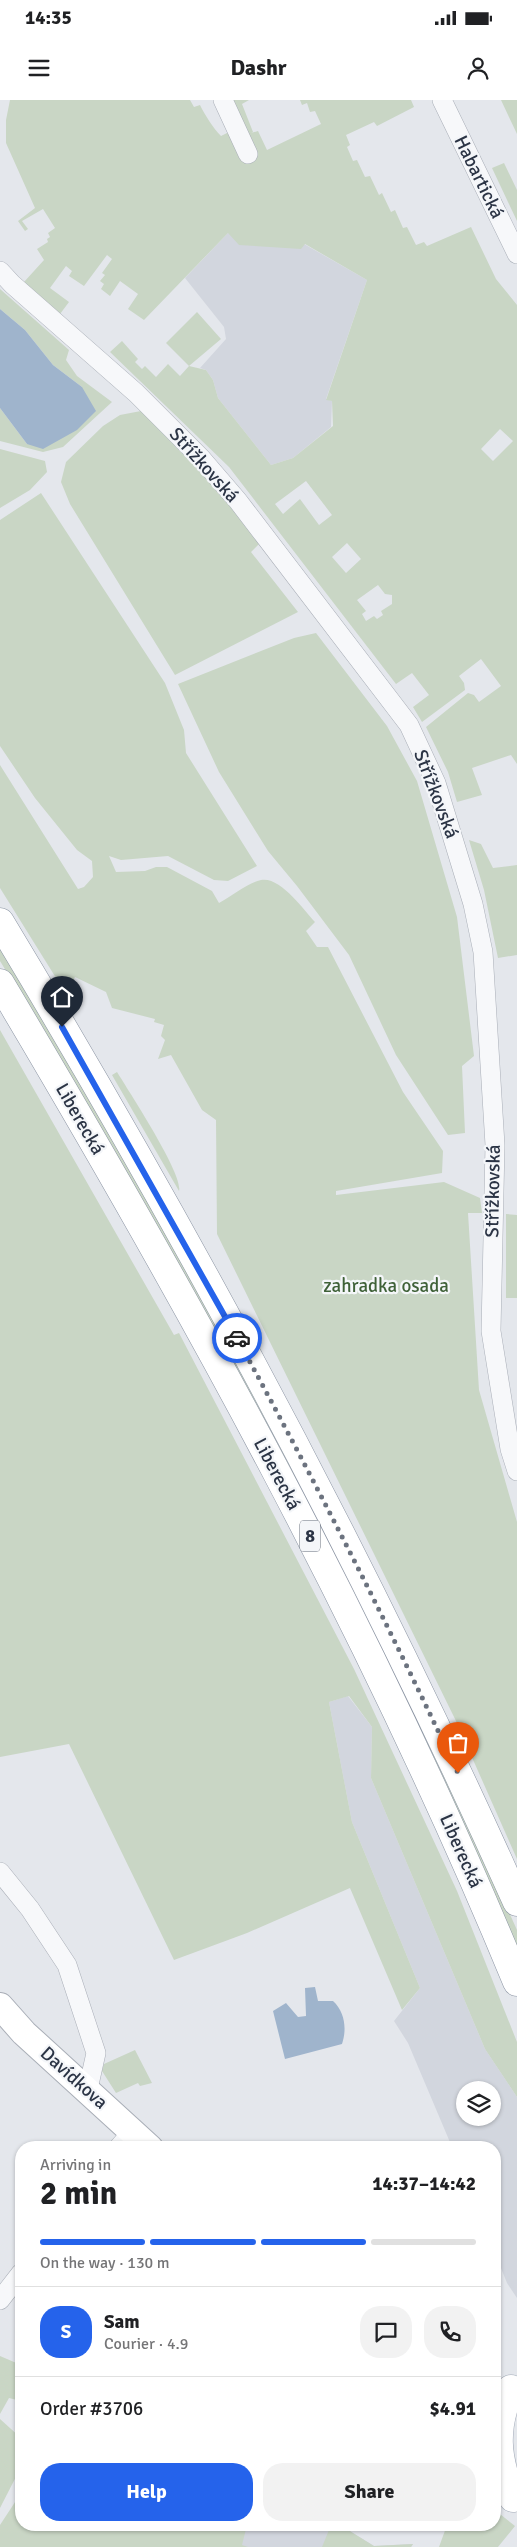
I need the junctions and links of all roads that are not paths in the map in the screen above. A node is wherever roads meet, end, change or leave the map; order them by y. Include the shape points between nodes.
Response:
1 (223, 100) edge
2 (442, 100) edge
3 (248, 154) dead end
4 (517, 254) edge
5 (0, 271) edge
6 (0, 922) edge
7 (0, 983) edge
8 (517, 1471) edge
9 (0, 1872) edge
10 (517, 1902) edge
11 (517, 1982) edge
12 (0, 2006) edge
13 (88, 2089) junction
14 (133, 2141) edge
15 (15, 2281) edge
16 (0, 2300) edge
17 (508, 2394) edge
18 (501, 2416) edge
19 (501, 2470) edge
20 (508, 2494) edge

1 - 3 street
2 - 4 street, Habartická
5 - 8 street, Střížkovská via 136,393 201,458 238,501 409,725 436,783 473,904 483,952 495,1145 491,1331 510,1449
6 - 10 main road, Liberecká / 8 via 199,1267 306,1465 418,1688
7 - 11 main road, Liberecká / 8 via 171,1278 308,1533 467,1861
9 - 13 street via 30,1909 67,1965 96,2053
12 - 13 street, Davídkova via 24,2033
13 - 14 street, Davídkova
15 - 16 street
17 - 18 main road
19 - 20 main road

